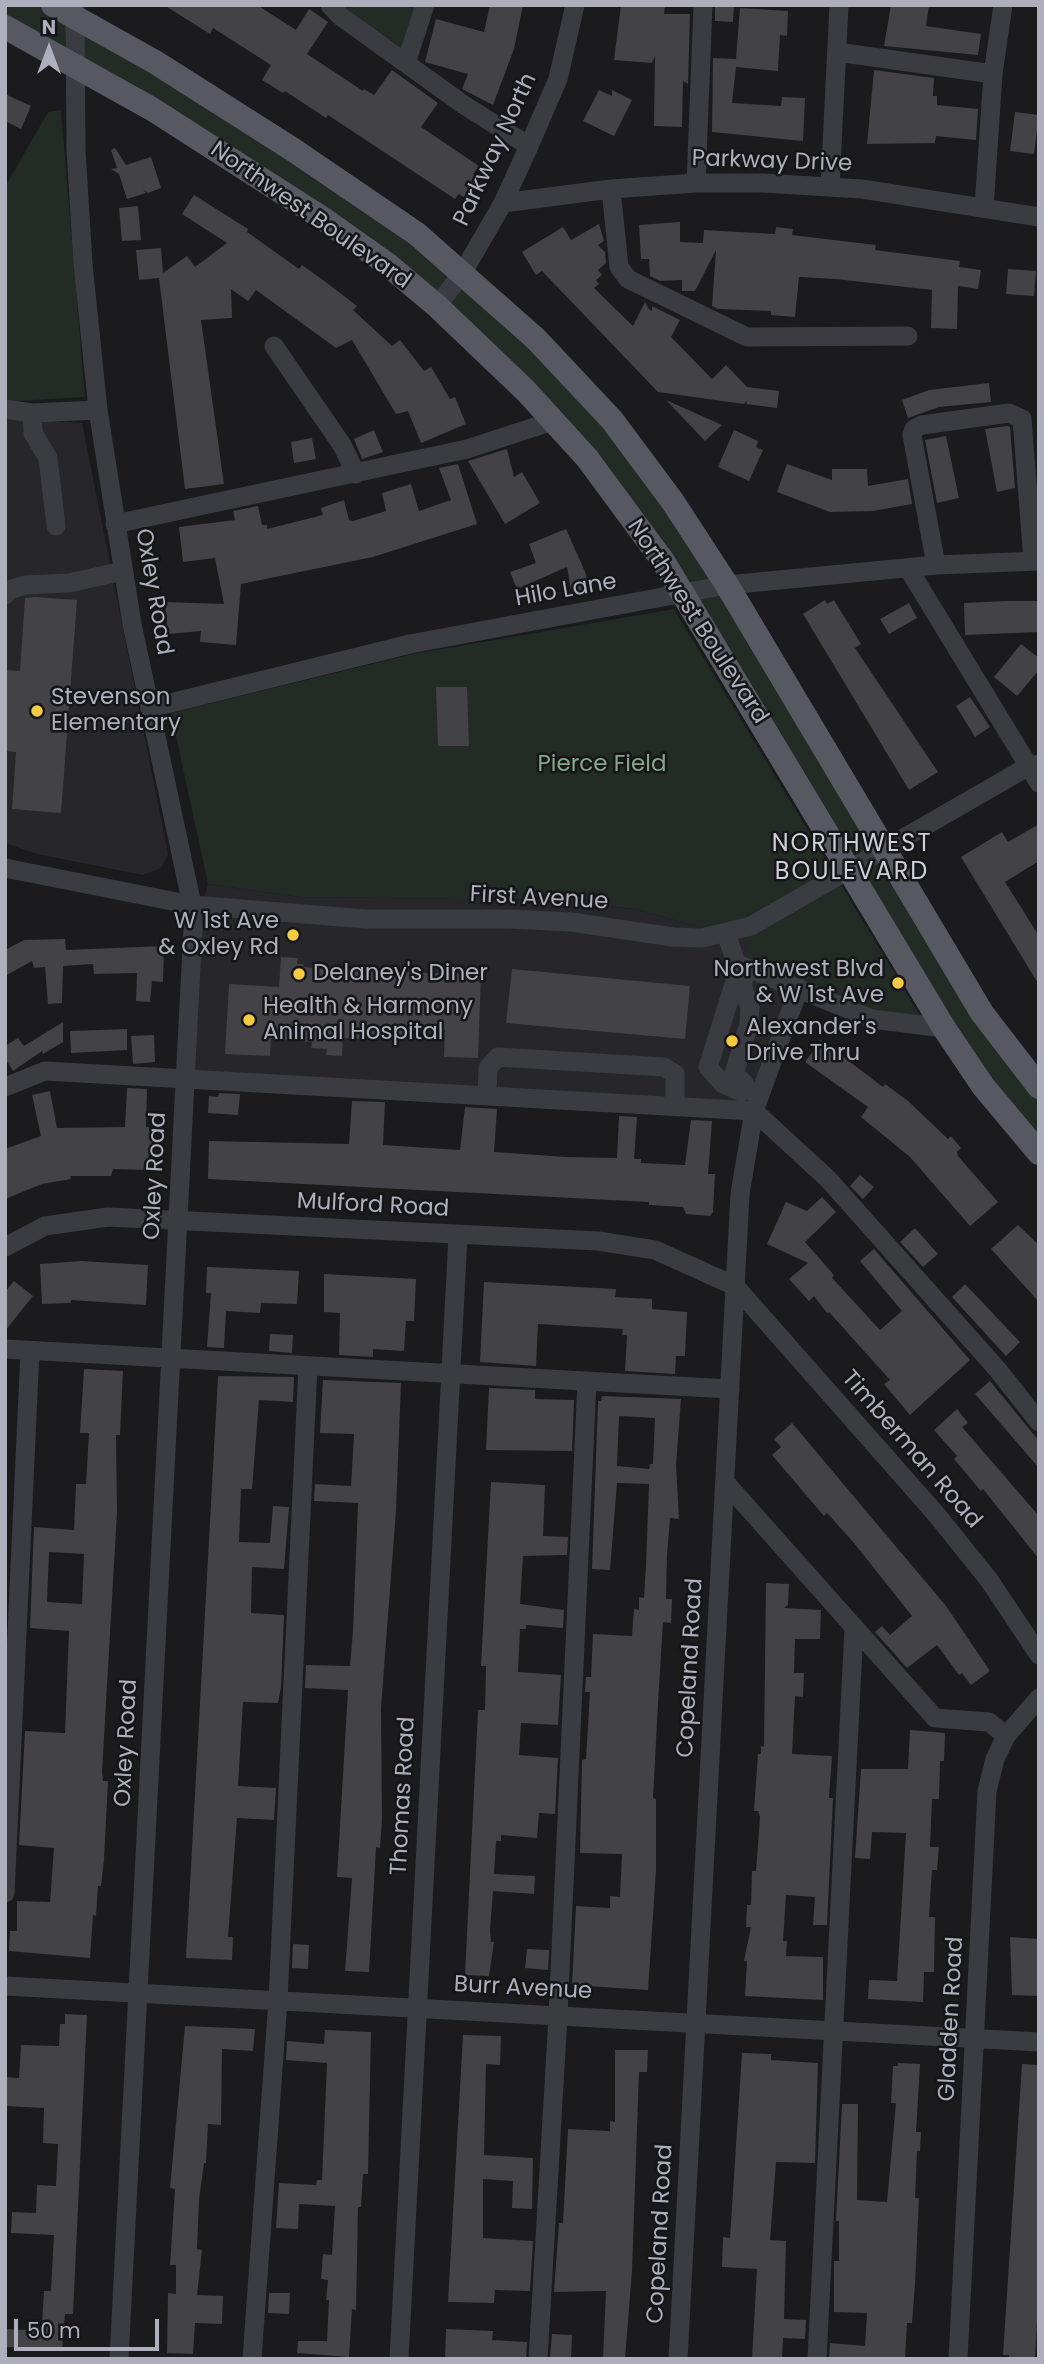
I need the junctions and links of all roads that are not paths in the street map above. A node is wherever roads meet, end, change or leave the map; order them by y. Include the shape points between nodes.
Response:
1 (53, 5) edge
2 (330, 5) edge
3 (425, 5) edge
4 (575, 5) edge
5 (703, 5) edge
6 (839, 5) edge
7 (1003, 5) edge
8 (76, 11) edge
9 (5, 27) edge
10 (836, 52) junction
11 (406, 63) junction
12 (76, 67) junction
13 (993, 74) junction
14 (529, 146) junction
15 (696, 183) junction
16 (830, 186) junction
17 (611, 189) junction
18 (503, 203) junction
19 (984, 208) junction
20 (1039, 217) edge
21 (463, 272) junction
22 (437, 306) junction
23 (908, 336) dead end
24 (274, 346) dead end
25 (5, 409) edge
26 (98, 410) junction
27 (32, 413) junction
28 (553, 421) junction
29 (356, 474) junction
30 (115, 524) junction
31 (56, 526) dead end
32 (1036, 561) edge
33 (936, 565) junction
34 (908, 568) junction
35 (122, 571) junction
36 (727, 585) junction
37 (680, 594) junction
38 (5, 596) edge
39 (150, 708) junction
40 (1036, 767) edge
41 (884, 850) junction
42 (5, 868) edge
43 (850, 870) junction
44 (192, 905) junction
45 (726, 933) junction
46 (743, 966) junction
47 (799, 988) junction
48 (944, 1028) junction
49 (186, 1077) junction
50 (5, 1087) edge
51 (1039, 1087) edge
52 (487, 1095) junction
53 (675, 1106) junction
54 (754, 1111) junction
55 (1039, 1153) edge
56 (178, 1221) junction
57 (458, 1236) junction
58 (5, 1247) edge
59 (735, 1286) junction
60 (5, 1349) edge
61 (30, 1350) junction
62 (171, 1358) junction
63 (308, 1366) junction
64 (451, 1373) junction
65 (587, 1381) junction
66 (730, 1389) junction
67 (1039, 1422) edge
68 (725, 1482) junction
69 (854, 1628) junction
70 (1039, 1655) edge
71 (1039, 1698) edge
72 (1006, 1736) junction
73 (5, 1893) edge
74 (5, 1986) edge
75 (138, 1992) junction
76 (278, 2000) junction
77 (418, 2008) junction
78 (558, 2016) junction
79 (697, 2024) junction
80 (834, 2031) junction
81 (976, 2038) junction
82 (1039, 2042) edge
83 (119, 2359) edge
84 (253, 2359) edge
85 (399, 2359) edge
86 (538, 2359) edge
87 (678, 2359) edge
88 (817, 2359) edge
89 (958, 2359) edge

1 - 8 main road, Northwest Boulevard
2 - 11 street
3 - 11 street
4 - 14 street, Parkway North via 558,79
5 - 15 street
6 - 10 street
7 - 13 street
8 - 12 street, Oxley Road
8 - 21 main road, Northwest Boulevard via 292,149 418,234
9 - 12 main road, Northwest Boulevard
10 - 13 street
10 - 16 street
11 - 14 street
12 - 22 main road, Northwest Boulevard via 152,109 322,218
12 - 26 street, Oxley Road via 83,264
13 - 19 street
14 - 18 street, Parkway North
15 - 16 street, Parkway Drive
15 - 17 street, Parkway Drive
16 - 19 street, Parkway Drive
17 - 18 street, Parkway Drive
17 - 23 street via 620,267 628,279 747,337
18 - 21 street, Parkway North
19 - 20 street, Parkway Drive
21 - 22 street, Parkway North
21 - 36 main road, Northwest Boulevard via 536,339 612,420
22 - 28 main road, Northwest Boulevard
24 - 29 street via 342,445
25 - 27 street
26 - 27 street
26 - 30 street, Oxley Road
27 - 31 street via 33,433 48,458
28 - 29 street via 467,449
28 - 37 main road, Northwest Boulevard via 587,458 655,550
29 - 30 street
30 - 35 street, Oxley Road
32 - 33 street, Hilo Lane
32 - 33 street via 1022,419 1009,413 914,429
33 - 34 street, Hilo Lane
34 - 36 street, Hilo Lane
34 - 40 street
35 - 38 street via 69,583 25,585
35 - 39 street, Oxley Road
36 - 37 street, Hilo Lane
36 - 41 main road, Northwest Boulevard
37 - 39 street, Hilo Lane via 410,644
37 - 43 main road, Northwest Boulevard
39 - 44 street, Oxley Road
40 - 41 street, First Avenue
41 - 43 street, First Avenue
41 - 51 main road, Northwest Boulevard via 982,1013
42 - 44 street, First Avenue
43 - 45 street, First Avenue via 751,926
43 - 48 main road, Northwest Boulevard
44 - 45 street, First Avenue via 366,919 571,922 673,937
44 - 49 street, Oxley Road
45 - 46 street via 736,963
46 - 46 street via 708,1067 723,1084 743,1088 734,1074 749,1024
46 - 47 street
47 - 48 street via 872,1019
47 - 54 street, Copeland Road
48 - 55 main road, Northwest Boulevard via 983,1086
49 - 50 street via 46,1071
49 - 52 street
49 - 56 street, Oxley Road
52 - 53 street
52 - 53 street via 488,1068 498,1057 664,1067 675,1074
53 - 54 street
54 - 59 street, Copeland Road via 740,1194
54 - 67 street via 828,1179
56 - 57 street, Mulford Road
56 - 58 street, Mulford Road via 76,1219 46,1226
56 - 62 street, Oxley Road
57 - 59 street, Mulford Road via 630,1244 692,1265
57 - 64 street, Thomas Road
59 - 66 street, Copeland Road
59 - 70 street, Timberman Road via 936,1514 989,1580
60 - 61 street
61 - 62 street
61 - 73 street
62 - 63 street
62 - 75 street, Oxley Road
63 - 64 street
63 - 76 street
64 - 65 street
64 - 77 street, Thomas Road
65 - 66 street
65 - 78 street
66 - 68 street, Copeland Road
68 - 69 street
68 - 79 street, Copeland Road
69 - 72 street via 935,1718 989,1722
69 - 80 street
71 - 72 street, Gladden Road
72 - 81 street, Gladden Road via 987,1791
74 - 75 street, Burr Avenue
75 - 76 street, Burr Avenue
75 - 83 street, Oxley Road
76 - 77 street, Burr Avenue
76 - 84 street
77 - 78 street, Burr Avenue
77 - 85 street, Thomas Road
78 - 79 street, Burr Avenue
78 - 86 street
79 - 80 street, Burr Avenue
79 - 87 street, Copeland Road
80 - 81 street, Burr Avenue
80 - 88 street
81 - 82 street, Burr Avenue
81 - 89 street, Gladden Road

